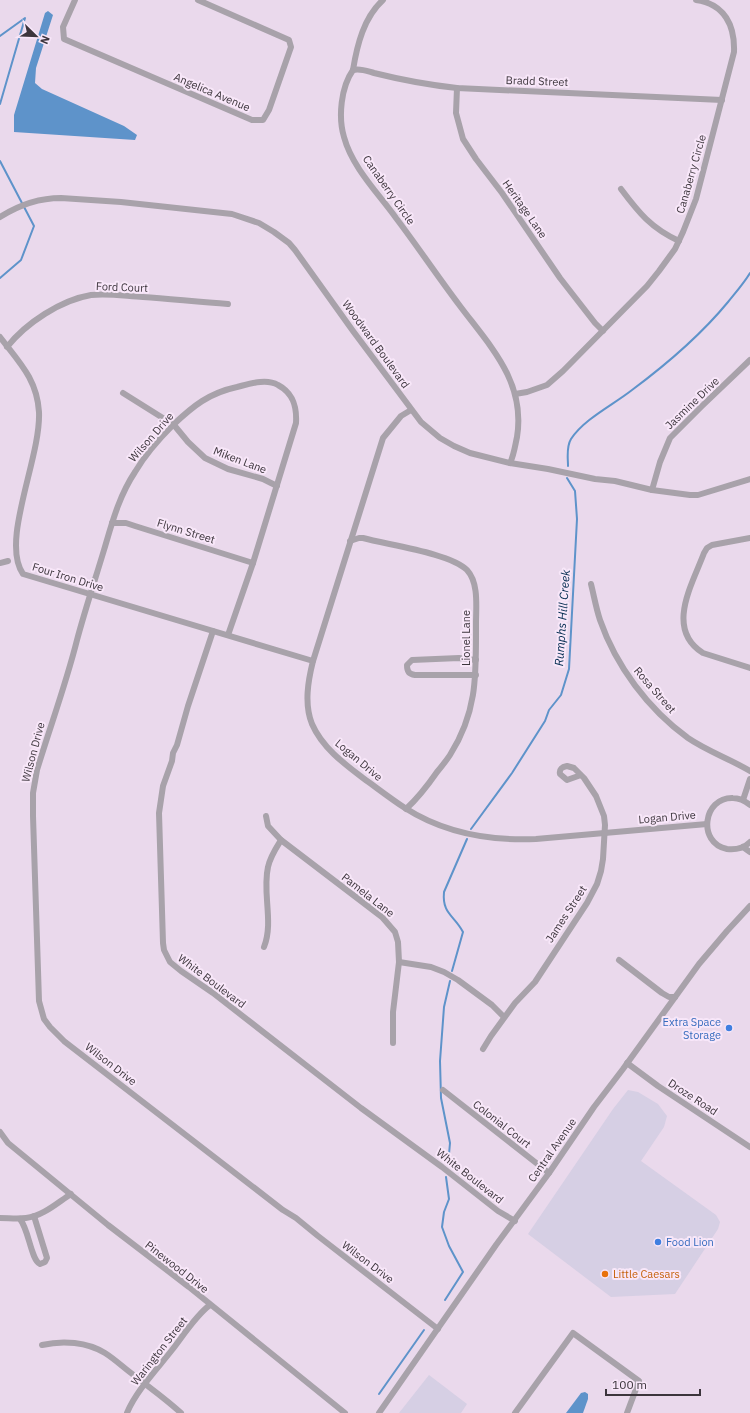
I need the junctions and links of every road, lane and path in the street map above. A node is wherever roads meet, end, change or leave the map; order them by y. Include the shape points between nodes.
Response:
1 (75, 0) edge
2 (198, 0) edge
3 (383, 0) edge
4 (696, 0) edge
5 (353, 70) junction
6 (457, 88) junction
7 (722, 100) junction
8 (621, 189) dead end
9 (0, 217) edge
10 (678, 241) junction
11 (228, 304) dead end
12 (603, 331) junction
13 (0, 337) edge
14 (7, 347) junction
15 (750, 360) edge
16 (123, 393) dead end
17 (515, 394) junction
18 (411, 410) junction
19 (174, 425) junction
20 (25, 461) dead end
21 (510, 463) junction
22 (750, 479) edge
23 (277, 486) junction
24 (652, 490) junction
25 (112, 523) junction
26 (750, 538) edge
27 (350, 541) junction
28 (4, 555) dead end
29 (8, 561) junction
30 (0, 563) edge
31 (253, 563) junction
32 (591, 584) dead end
33 (90, 594) junction
34 (213, 631) junction
35 (228, 635) junction
36 (476, 660) junction
37 (313, 661) junction
38 (750, 668) edge
39 (476, 675) junction
40 (750, 771) edge
41 (581, 775) dead end
42 (750, 779) edge
43 (743, 800) junction
44 (750, 805) edge
45 (406, 809) junction
46 (266, 816) dead end
47 (707, 824) junction
48 (604, 834) junction
49 (281, 840) junction
50 (750, 842) edge
51 (743, 847) junction
52 (750, 852) edge
53 (750, 906) edge
54 (264, 947) dead end
55 (619, 960) dead end
56 (399, 962) junction
57 (675, 997) junction
58 (504, 1017) junction
59 (393, 1043) dead end
60 (483, 1049) dead end
61 (627, 1063) junction
62 (443, 1090) dead end
63 (0, 1132) edge
64 (750, 1147) edge
65 (549, 1173) junction
66 (71, 1194) junction
67 (34, 1216) junction
68 (0, 1218) edge
69 (20, 1219) junction
70 (515, 1220) junction
71 (210, 1305) junction
72 (438, 1329) junction
73 (42, 1345) dead end
74 (146, 1384) junction
75 (127, 1413) edge
76 (181, 1413) edge
77 (345, 1413) edge
78 (380, 1413) edge
79 (514, 1413) edge
80 (627, 1413) edge

1 - 2 street, Angelica Avenue via 63,27 64,39 252,120 263,120 269,110 291,47 289,40
3 - 5 street, Canaberry Circle via 377,5 362,31
4 - 7 street, Canaberry Circle via 710,3 723,13 732,27 734,52
5 - 6 street, Bradd Street via 361,69 401,80
5 - 17 street, Canaberry Circle via 341,106 342,130 347,146 375,190 500,360
6 - 7 street, Bradd Street
6 - 12 street, Heritage Lane via 456,113 463,138 560,278
7 - 10 street, Canaberry Circle via 696,199
8 - 10 street via 650,224
9 - 18 street, Woodward Boulevard via 32,202 61,198 203,210 232,214 259,223 295,250
10 - 12 street, Canaberry Circle via 659,272
11 - 14 street, Ford Court via 107,294 86,296 49,311 18,334
12 - 17 street, Canaberry Circle via 552,381 536,390
13 - 14 street
14 - 20 street via 24,368 37,397 38,424
15 - 24 street, Jasmine Drive via 670,438
16 - 19 street, Miken Lane
17 - 21 street, Canaberry Circle via 518,430
18 - 21 street, Woodward Boulevard via 434,433 454,446 470,453
18 - 27 street, Logan Drive via 401,416 383,438
19 - 23 street, Miken Lane via 205,458
19 - 23 street, Wilson Drive via 213,394 250,384 275,383 290,394 295,404 296,417
19 - 25 street, Wilson Drive via 134,472
21 - 24 street, Woodward Boulevard
22 - 24 street, Woodward Boulevard via 698,495
23 - 31 street, Wilson Drive
25 - 31 street, Flynn Street via 126,523
25 - 33 street, Wilson Drive
26 - 38 street via 708,548 690,588 682,616 687,637 699,650
27 - 36 street, Lionel Lane via 363,538 441,556 468,571 476,601
27 - 37 street, Logan Drive
28 - 29 street, Four Iron Drive
29 - 30 street
29 - 33 street, Four Iron Drive via 23,574
31 - 35 street, Wilson Drive
32 - 40 street, Rosa Street via 599,617 610,646 640,691 687,737
33 - 34 street, Four Iron Drive
33 - 72 street, Wilson Drive via 35,781 33,816 37,980 38,1001 44,1020 56,1034 82,1055
34 - 35 street, Four Iron Drive
34 - 70 street, White Boulevard via 173,753 160,804 163,942 170,962 361,1108
35 - 37 street, Four Iron Drive
36 - 39 street, Lionel Lane
36 - 39 street via 412,660 407,665 407,671 416,675
37 - 45 street, Logan Drive via 307,701 319,737 341,761
39 - 45 street, Lionel Lane via 472,702 459,739 445,762
41 - 48 street, James Street via 601,807
42 - 43 street
43 - 44 street
43 - 47 street via 729,798 716,803 708,814
45 - 48 street, Logan Drive via 428,820 477,836 510,840
46 - 49 street, Pamela Lane via 268,826
47 - 48 street, Logan Drive
47 - 51 street via 709,834 717,844 730,849
48 - 58 street, James Street via 601,871 591,896 535,982
49 - 54 street via 268,867 268,934
49 - 56 street, Pamela Lane via 387,922 397,937
50 - 51 street
51 - 52 street
53 - 57 street, Central Avenue
55 - 57 street via 662,993
56 - 58 street via 431,967 444,972 492,1005
56 - 59 street, Pamela Lane via 392,1012
57 - 61 street, Central Avenue
58 - 60 street, James Street
61 - 64 street, Droze Road
61 - 65 street, Central Avenue
62 - 65 street, Colonial Court
63 - 66 street, Pinewood Drive via 8,1143
65 - 70 street, Central Avenue
66 - 67 street
66 - 71 street, Pinewood Drive
67 - 69 street
67 - 69 street via 47,1258 40,1264 35,1260 25,1224
68 - 69 street
70 - 72 street, Central Avenue
71 - 74 street, Warington Street via 200,1313
71 - 77 street, Pinewood Drive
72 - 78 street, Central Avenue
73 - 74 street via 70,1342 94,1348 111,1357
74 - 75 street, Warington Street
74 - 76 street
79 - 80 street via 573,1333 639,1381

